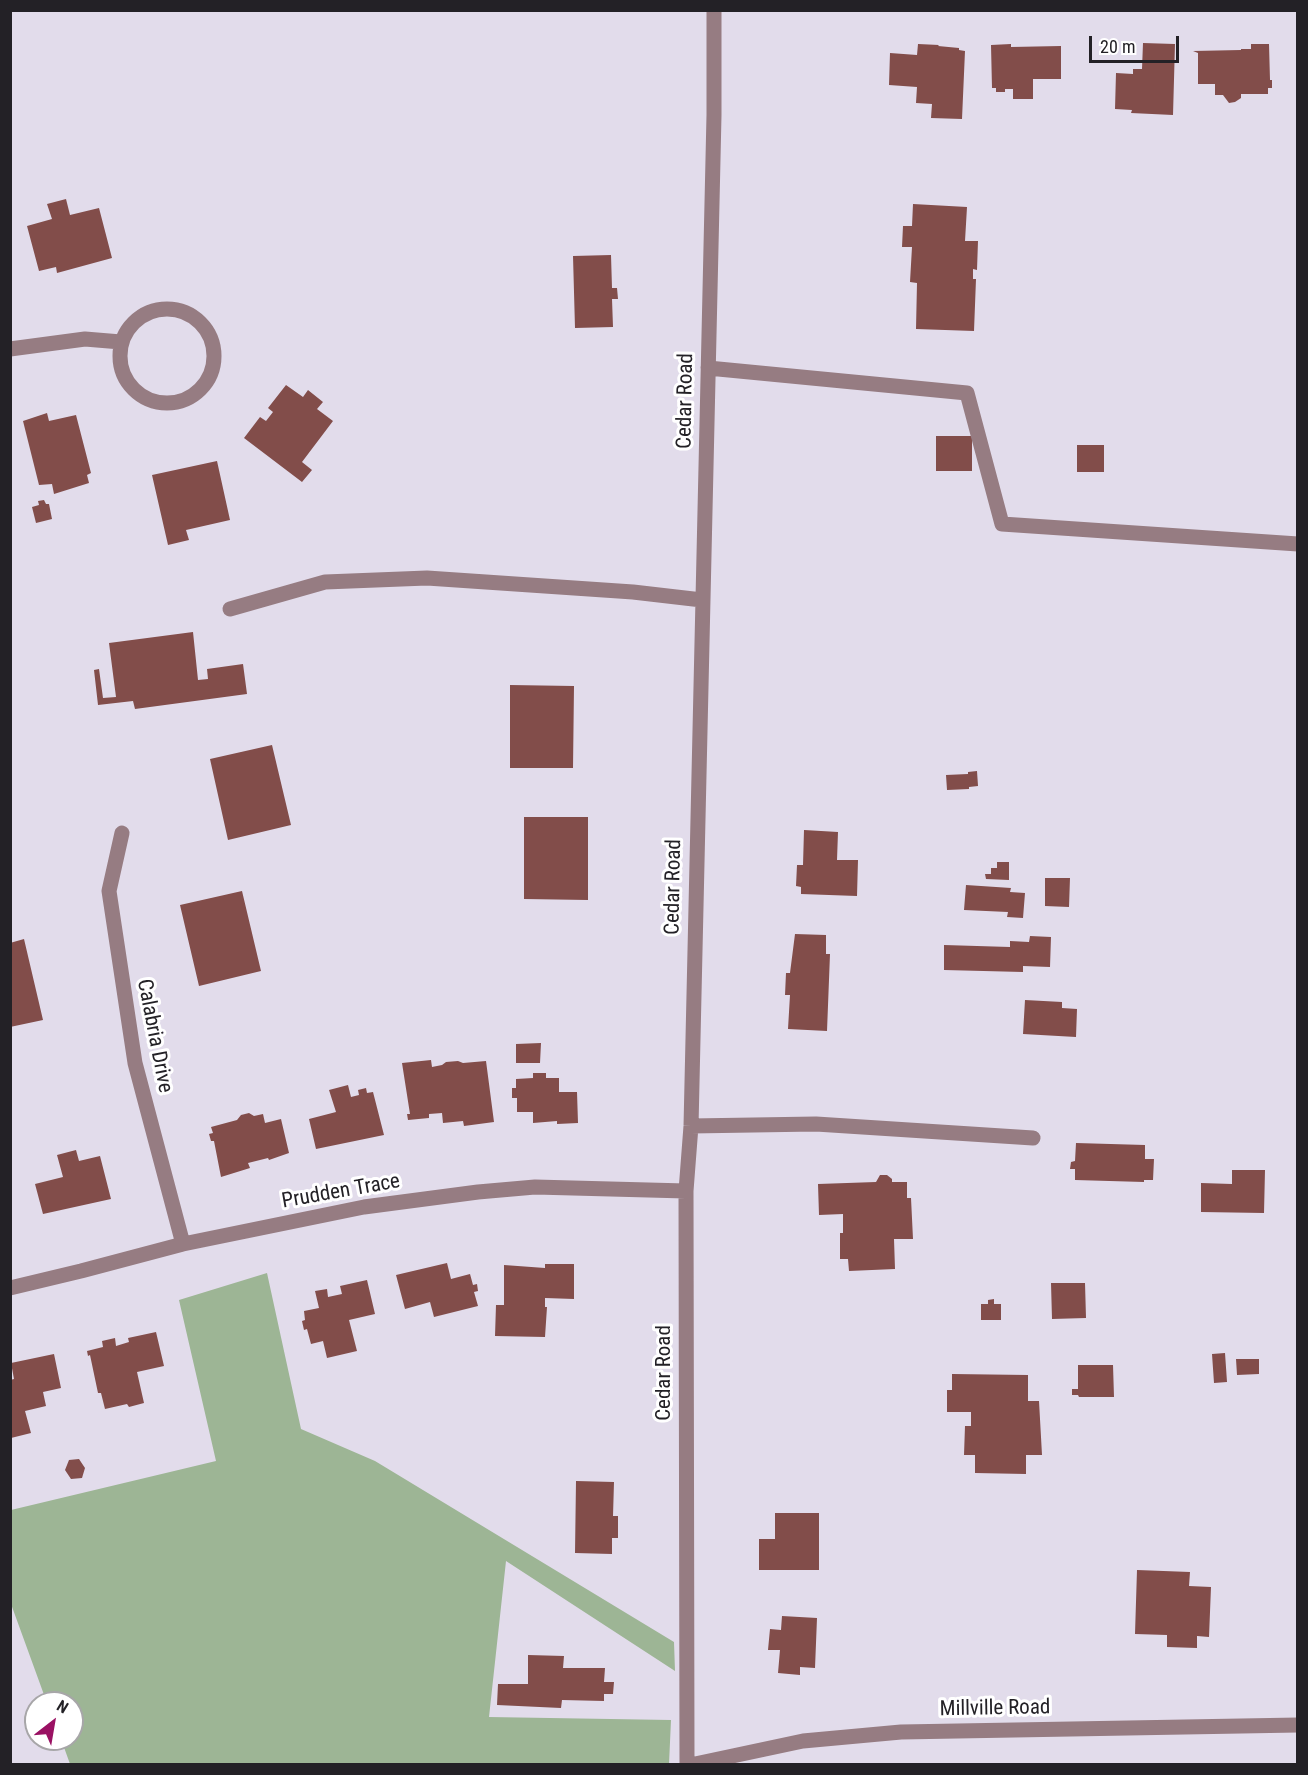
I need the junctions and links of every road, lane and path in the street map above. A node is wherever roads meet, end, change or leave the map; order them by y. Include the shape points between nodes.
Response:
1 (714, 10) edge
2 (122, 342) junction
3 (10, 349) edge
4 (708, 368) junction
5 (1298, 544) edge
6 (702, 600) junction
7 (230, 609) dead end
8 (122, 833) dead end
9 (691, 1126) junction
10 (1033, 1138) dead end
11 (686, 1191) junction
12 (183, 1244) junction
13 (10, 1288) edge
14 (1298, 1725) edge
15 (687, 1764) edge
16 (695, 1764) edge

1 - 4 street, Cedar Road
2 - 2 street via 139,317 153,310 184,311 198,318 208,330 214,345 211,375 190,398 159,403 131,387 123,373
2 - 3 street via 85,339
4 - 5 street via 967,393 1002,524
4 - 6 street, Cedar Road
6 - 7 street via 427,578 325,582
6 - 9 street, Cedar Road
8 - 12 street, Calabria Drive via 109,891 133,1052
9 - 10 street via 816,1124
9 - 11 street, Cedar Road
11 - 12 street, Prudden Trace via 535,1187 478,1192 364,1207
11 - 15 street, Cedar Road
12 - 13 street, Prudden Trace
14 - 16 street, Millville Road via 901,1731 803,1741

